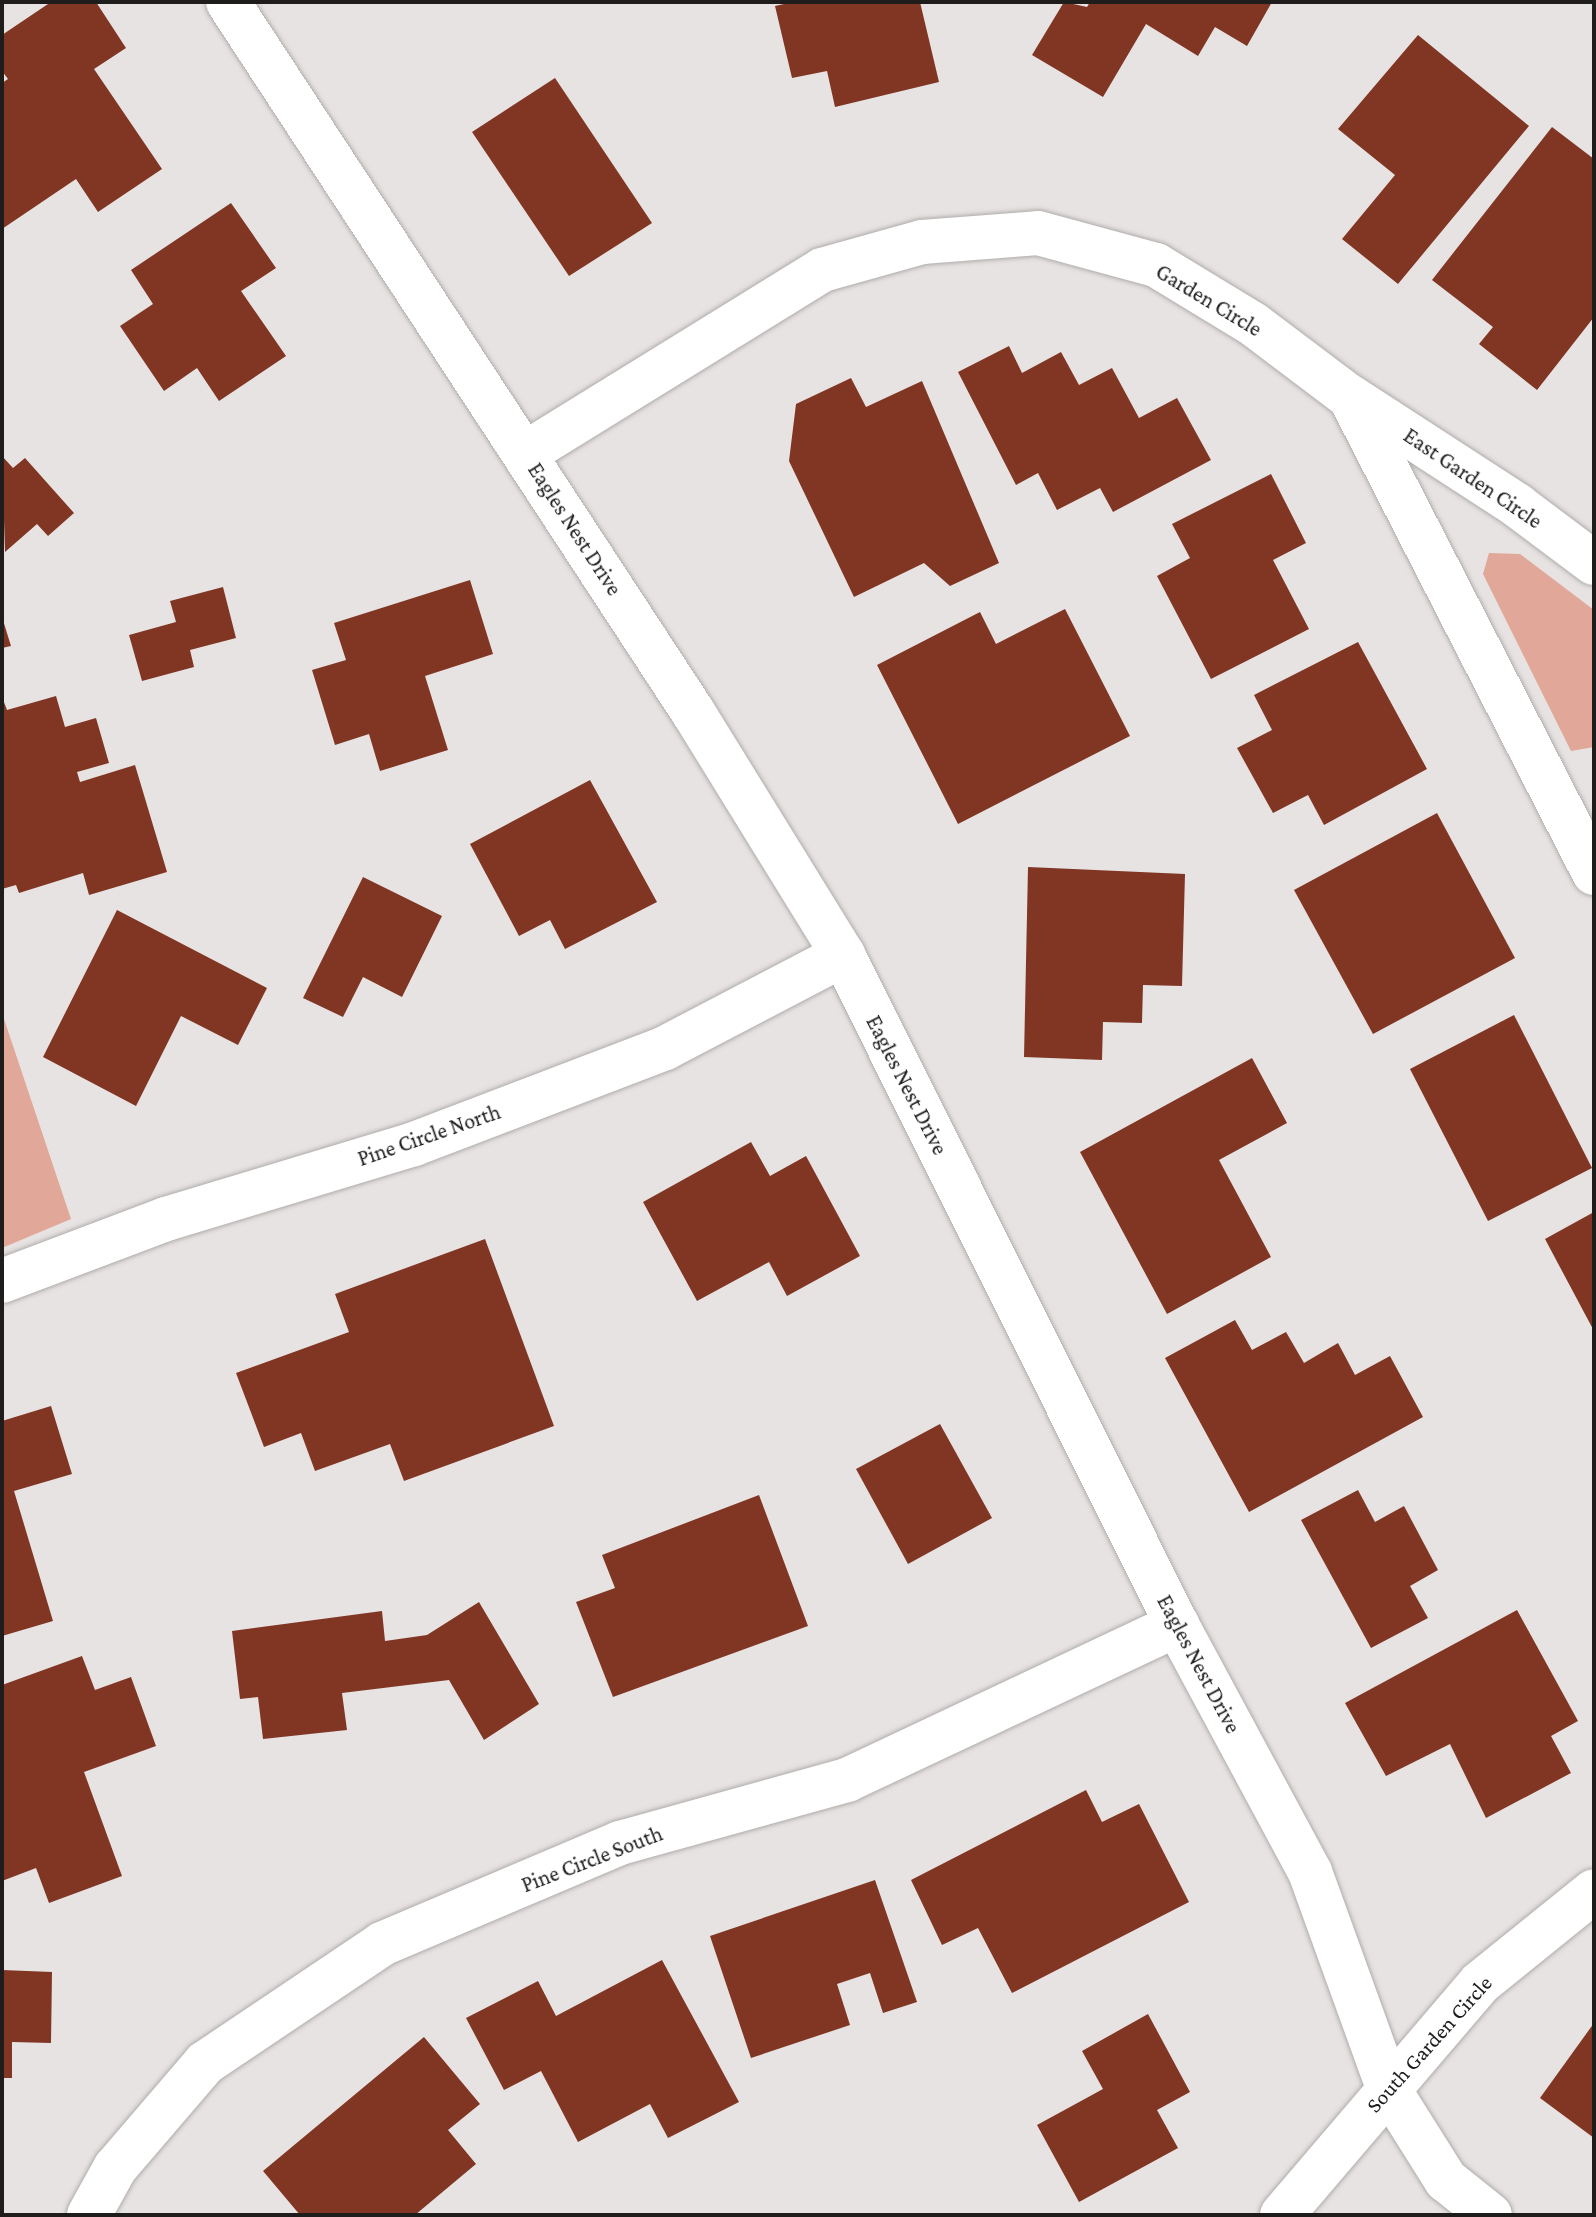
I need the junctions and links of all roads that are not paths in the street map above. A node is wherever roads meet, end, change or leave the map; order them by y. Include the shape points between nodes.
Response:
1 (228, 2) edge
2 (1350, 397) junction
3 (526, 453) junction
4 (1594, 563) edge
5 (1594, 873) edge
6 (843, 955) junction
7 (2, 1281) edge
8 (1177, 1625) junction
9 (1594, 1891) edge
10 (1388, 2088) junction
11 (89, 2215) edge
12 (1282, 2215) edge
13 (1490, 2215) edge

1 - 3 street, Eagles Nest Drive
2 - 3 street, Garden Circle via 1253,324 1156,265 1038,233 922,242 822,270
2 - 4 street, East Garden Circle via 1518,506
2 - 5 street, Garden Circle
3 - 6 street, Eagles Nest Drive
6 - 7 street, Pine Circle North via 665,1048 414,1144 166,1219
6 - 8 street, Eagles Nest Drive
8 - 10 street, Eagles Nest Drive via 1310,1872
8 - 11 street, Pine Circle South via 847,1780 620,1843 382,1944 205,2063 115,2168
9 - 10 street, South Garden Circle via 1480,1983
10 - 12 street, South Garden Circle
10 - 13 street, Eagles Nest Drive via 1446,2180

